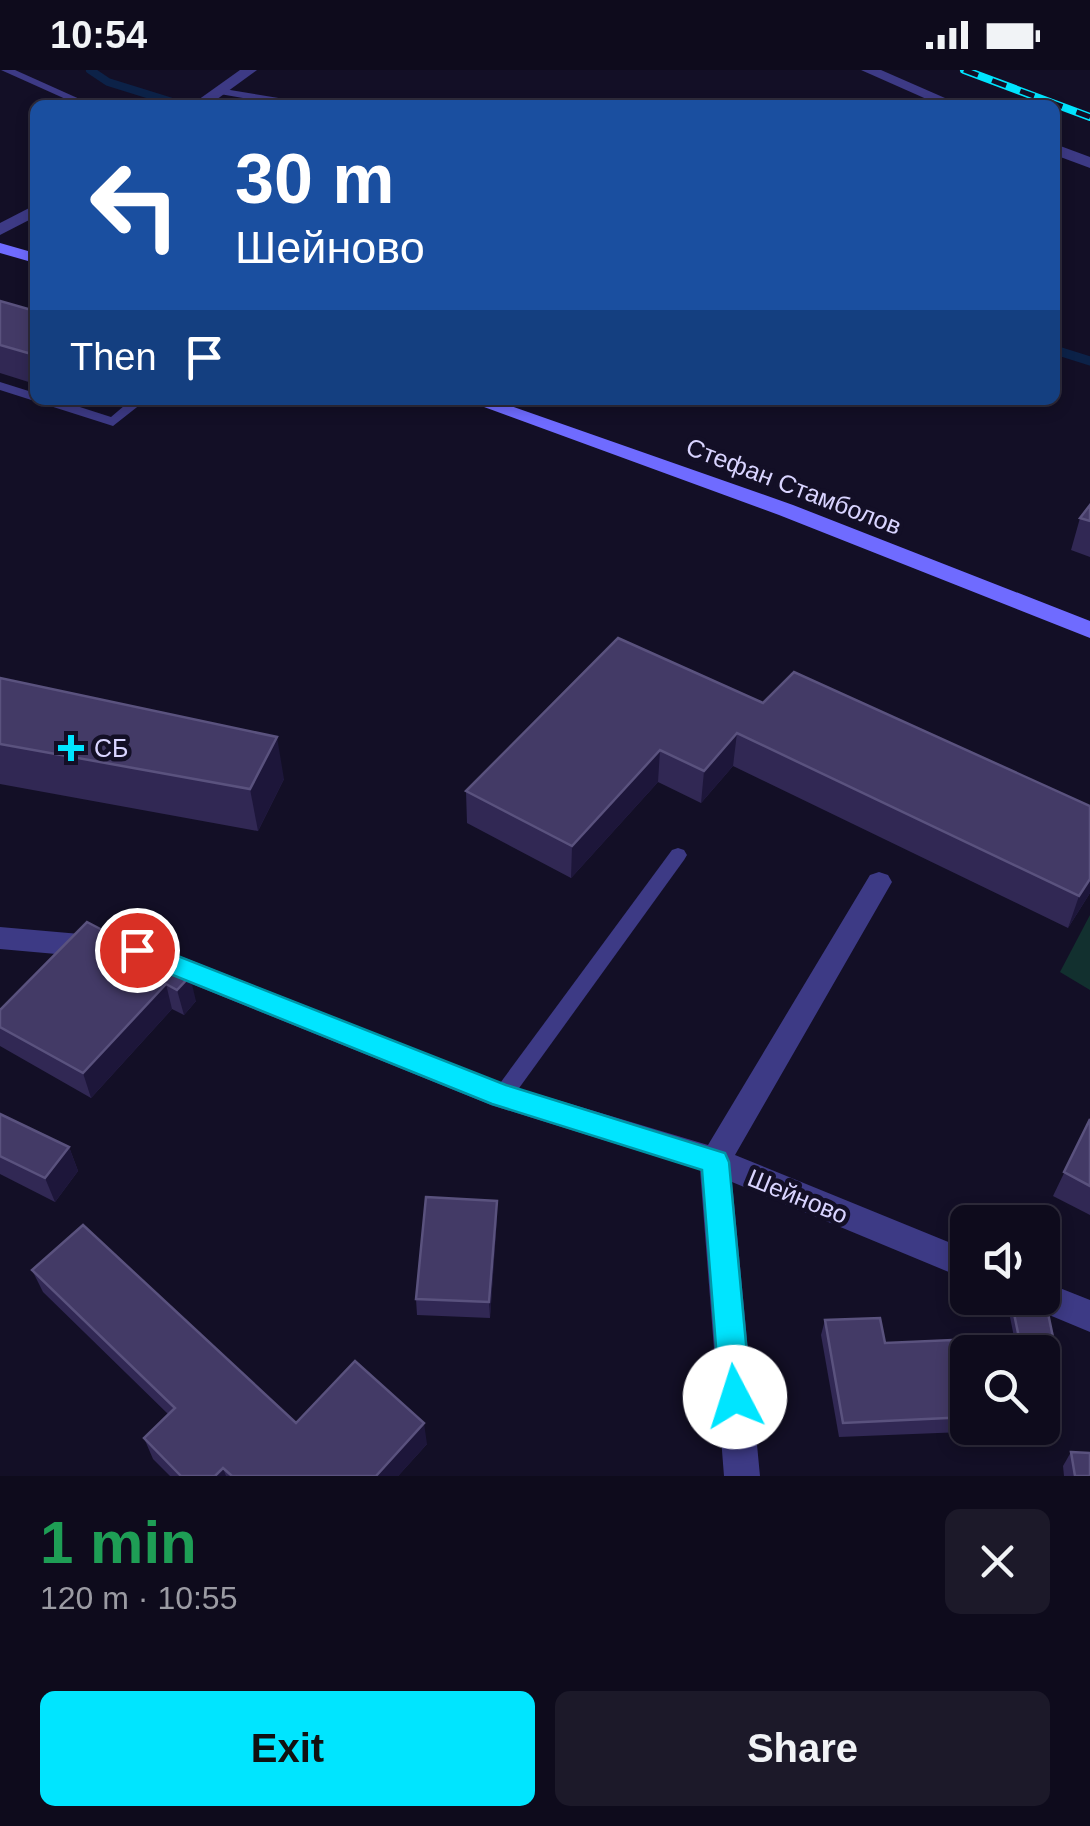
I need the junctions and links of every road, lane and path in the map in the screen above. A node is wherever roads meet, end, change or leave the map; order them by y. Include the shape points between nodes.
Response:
1 (6, 70) edge
2 (250, 70) edge
3 (868, 70) edge
4 (218, 91) junction
5 (76, 100) edge
6 (206, 100) edge
7 (273, 100) edge
8 (941, 100) edge
9 (1060, 150) edge
10 (1090, 164) edge
11 (30, 213) edge
12 (0, 230) edge
13 (0, 248) edge
14 (30, 257) edge
15 (0, 386) edge
16 (30, 395) edge
17 (60, 405) edge
18 (133, 405) edge
19 (489, 405) edge
20 (1090, 630) edge
21 (678, 855) dead end
22 (879, 882) dead end
23 (0, 938) edge
24 (502, 1096) junction
25 (715, 1162) junction
26 (950, 1258) edge
27 (1060, 1304) edge
28 (1090, 1316) edge
29 (742, 1476) edge

1 - 5 lane
2 - 4 street
3 - 8 street
4 - 6 street
4 - 7 lane
9 - 10 street
11 - 12 street
13 - 14 street
15 - 16 lane
17 - 18 lane via 113,422
19 - 20 street, Стефан Стамболов via 786,510
21 - 24 lane
22 - 25 street
23 - 24 street, Шейново via 137,950
24 - 25 street, Шейново
25 - 26 street, Шейново
25 - 29 street
27 - 28 street

